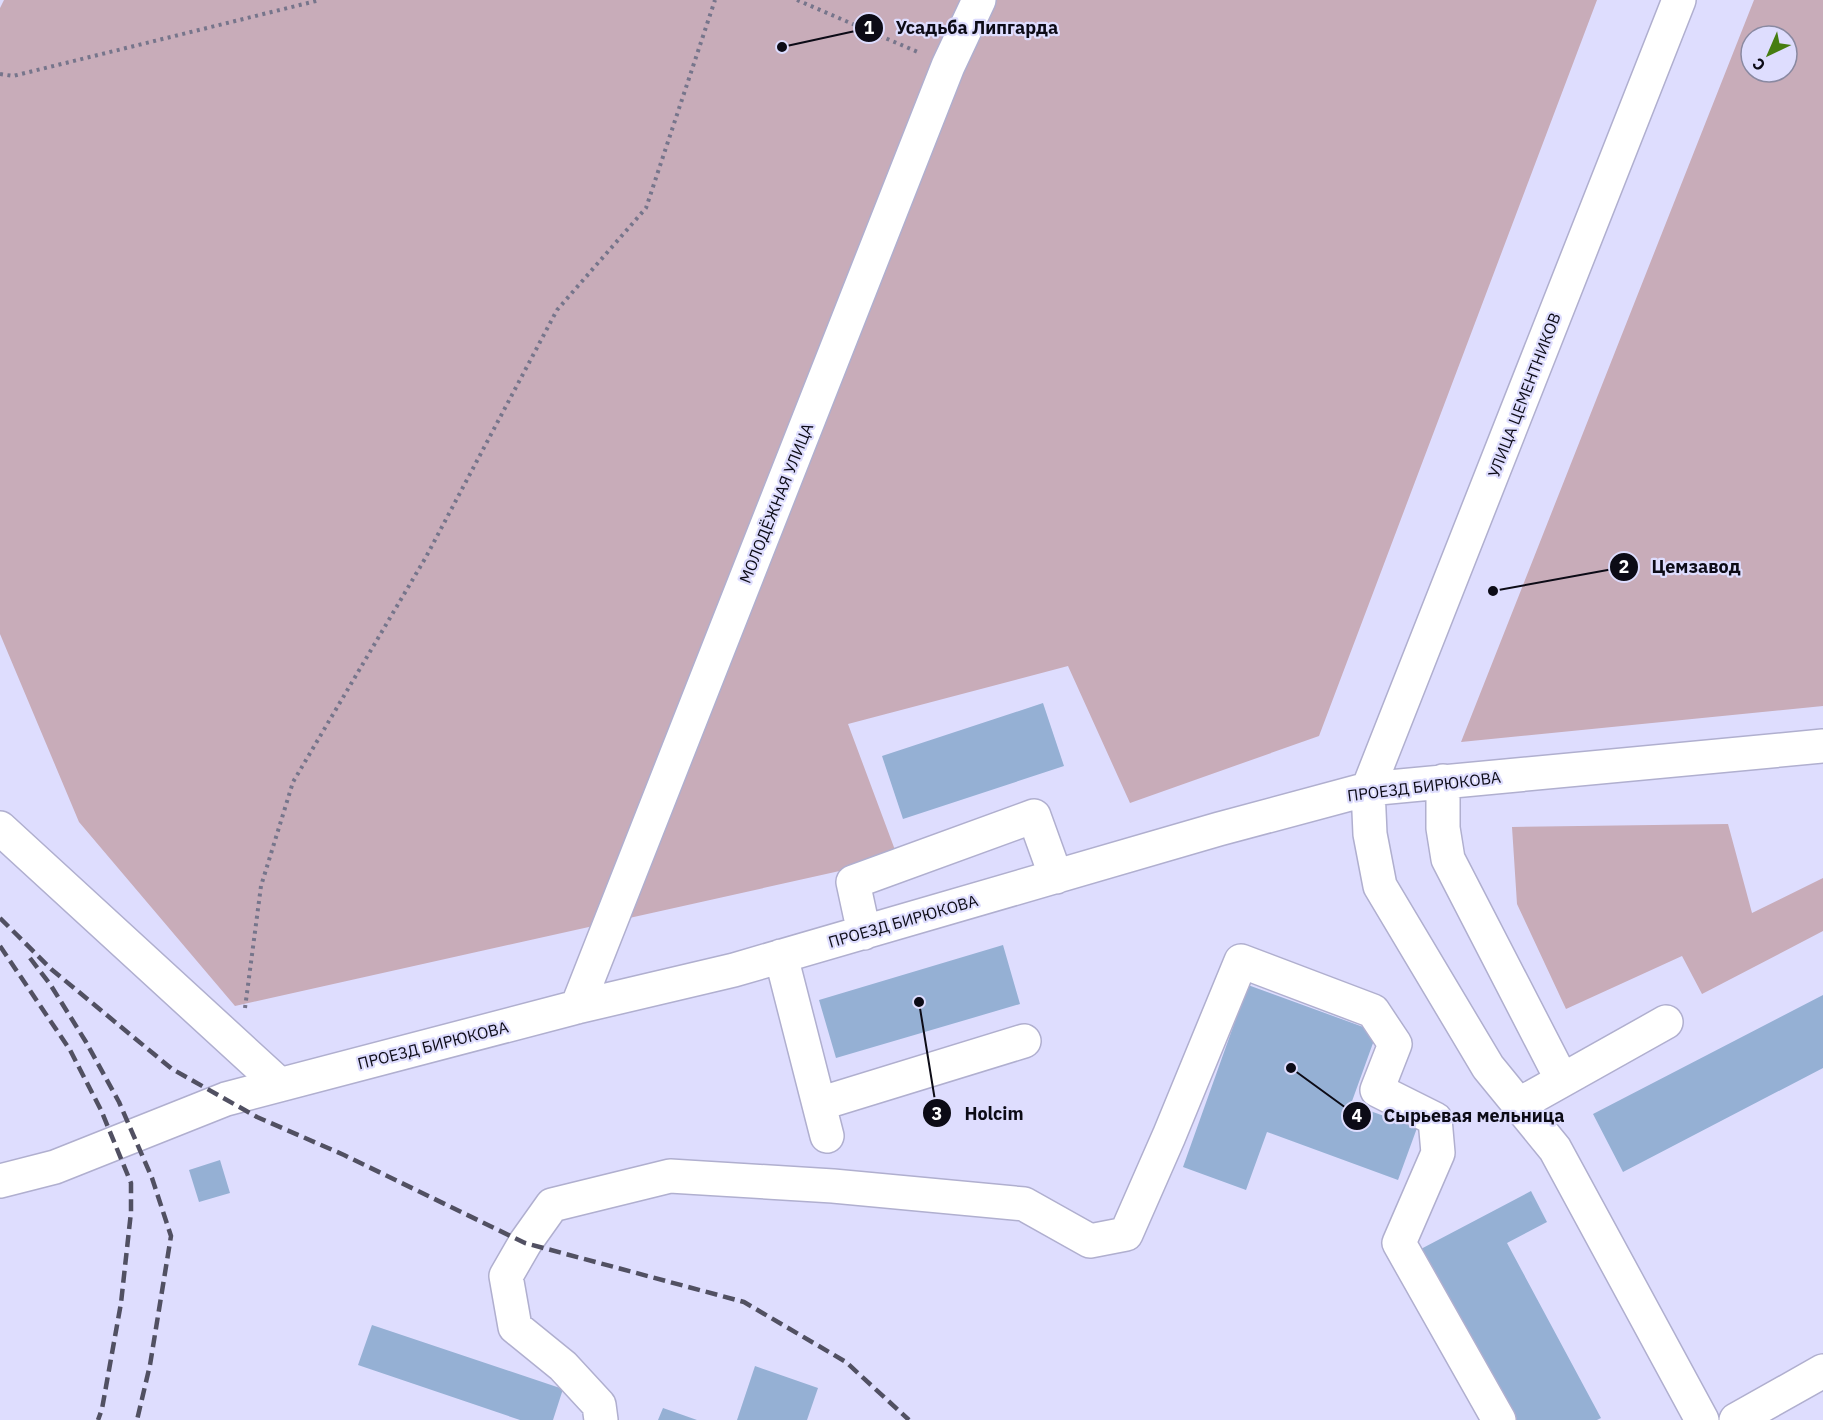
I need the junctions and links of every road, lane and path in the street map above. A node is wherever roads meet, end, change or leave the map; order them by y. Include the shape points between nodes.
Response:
1 (320, 0) edge
2 (715, 0) edge
3 (797, 0) edge
4 (979, 0) edge
5 (1678, 0) edge
6 (948, 66) junction
7 (0, 74) edge
8 (1823, 747) edge
9 (1443, 781) junction
10 (1368, 789) junction
11 (0, 828) edge
12 (1056, 877) junction
13 (864, 933) junction
14 (781, 956) junction
15 (577, 1007) junction
16 (244, 1019) dead end
17 (1666, 1022) dead end
18 (1024, 1041) dead end
19 (1562, 1080) junction
20 (279, 1084) junction
21 (819, 1104) junction
22 (1518, 1105) junction
23 (827, 1136) dead end
24 (0, 1181) edge
25 (1823, 1371) edge
26 (601, 1420) edge
27 (1500, 1420) edge
28 (1702, 1420) edge
29 (1736, 1420) edge

1 - 7 path via 13,76
2 - 16 path via 646,207 557,310 426,557 293,782 261,886
3 - 6 path
4 - 6 street, МОЛОДЁЖНАЯ УЛИЦА
5 - 10 street, УЛИЦА ЦЕМЕНТНИКОВ
6 - 15 street, МОЛОДЁЖНАЯ УЛИЦА
8 - 9 street, ПРОЕЗД БИРЮКОВА
9 - 10 street, ПРОЕЗД БИРЮКОВА
9 - 19 street via 1443,828 1448,859
10 - 12 street, ПРОЕЗД БИРЮКОВА
10 - 22 street via 1370,834 1380,886 1488,1067
11 - 20 street
12 - 13 street, ПРОЕЗД БИРЮКОВА
12 - 13 street via 1034,816 853,882
13 - 14 street, ПРОЕЗД БИРЮКОВА
14 - 15 street, ПРОЕЗД БИРЮКОВА
14 - 21 street
15 - 20 street, ПРОЕЗД БИРЮКОВА
17 - 19 street
18 - 21 street
19 - 22 street
20 - 24 street, ПРОЕЗД БИРЮКОВА via 226,1099 55,1167
21 - 23 street
22 - 28 street via 1555,1149
25 - 29 street
26 - 27 street via 599,1405 562,1366 515,1327 506,1275 552,1205 670,1176 1024,1204 1090,1241 1126,1234 1241,961 1373,1011 1395,1044 1377,1090 1435,1119 1438,1153 1399,1243

